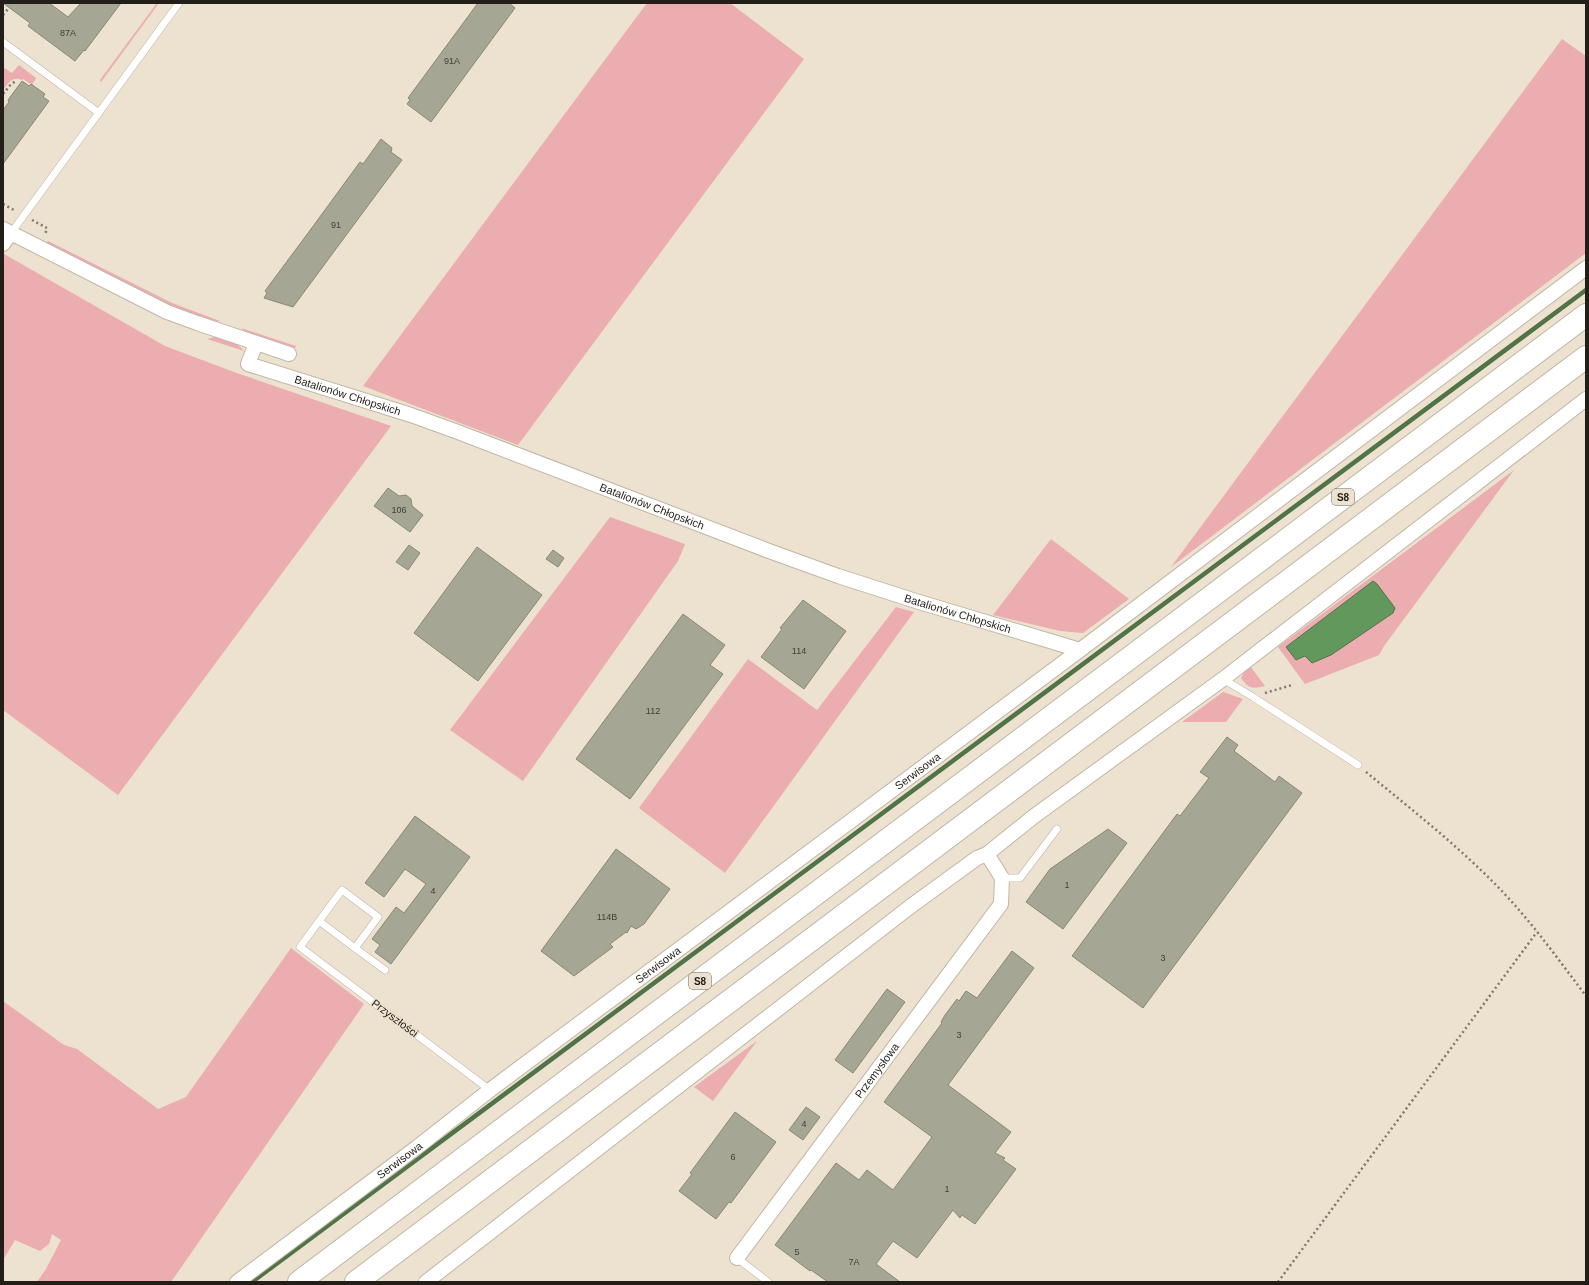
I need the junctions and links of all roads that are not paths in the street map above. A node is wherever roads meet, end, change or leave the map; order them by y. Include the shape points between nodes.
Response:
1 (179, 3) edge
2 (3, 42) edge
3 (99, 113) junction
4 (6, 235) edge
5 (1586, 268) edge
6 (1586, 315) edge
7 (256, 343) junction
8 (289, 354) dead end
9 (1586, 357) edge
10 (1586, 399) edge
11 (1080, 650) junction
12 (1224, 679) junction
13 (1358, 765) road end
14 (1057, 829) dead end
15 (987, 854) junction
16 (1002, 878) junction
17 (319, 921) junction
18 (354, 948) junction
19 (385, 970) dead end
20 (490, 1090) junction
21 (737, 1258) joint
22 (237, 1282) edge
23 (299, 1282) edge
24 (356, 1282) edge
25 (426, 1282) edge
26 (768, 1282) edge

1 - 3 lane
2 - 3 lane
3 - 4 lane
4 - 7 street via 167,312
5 - 11 street, Serwisowa
6 - 23 highway, S8
7 - 8 street
7 - 11 street, Batalionów Chłopskich via 248,364 411,415 838,576
9 - 24 highway
10 - 12 street
11 - 20 street, Serwisowa
12 - 13 lane
12 - 15 street via 1033,817
14 - 16 lane via 1020,878
15 - 16 street
15 - 25 street via 977,858 911,906
16 - 21 street, Przemysłowa via 1001,904
17 - 18 lane
17 - 18 lane via 342,890 378,917
17 - 20 lane, Przyszłości via 300,947
18 - 19 lane
20 - 22 street, Serwisowa
21 - 26 lane

